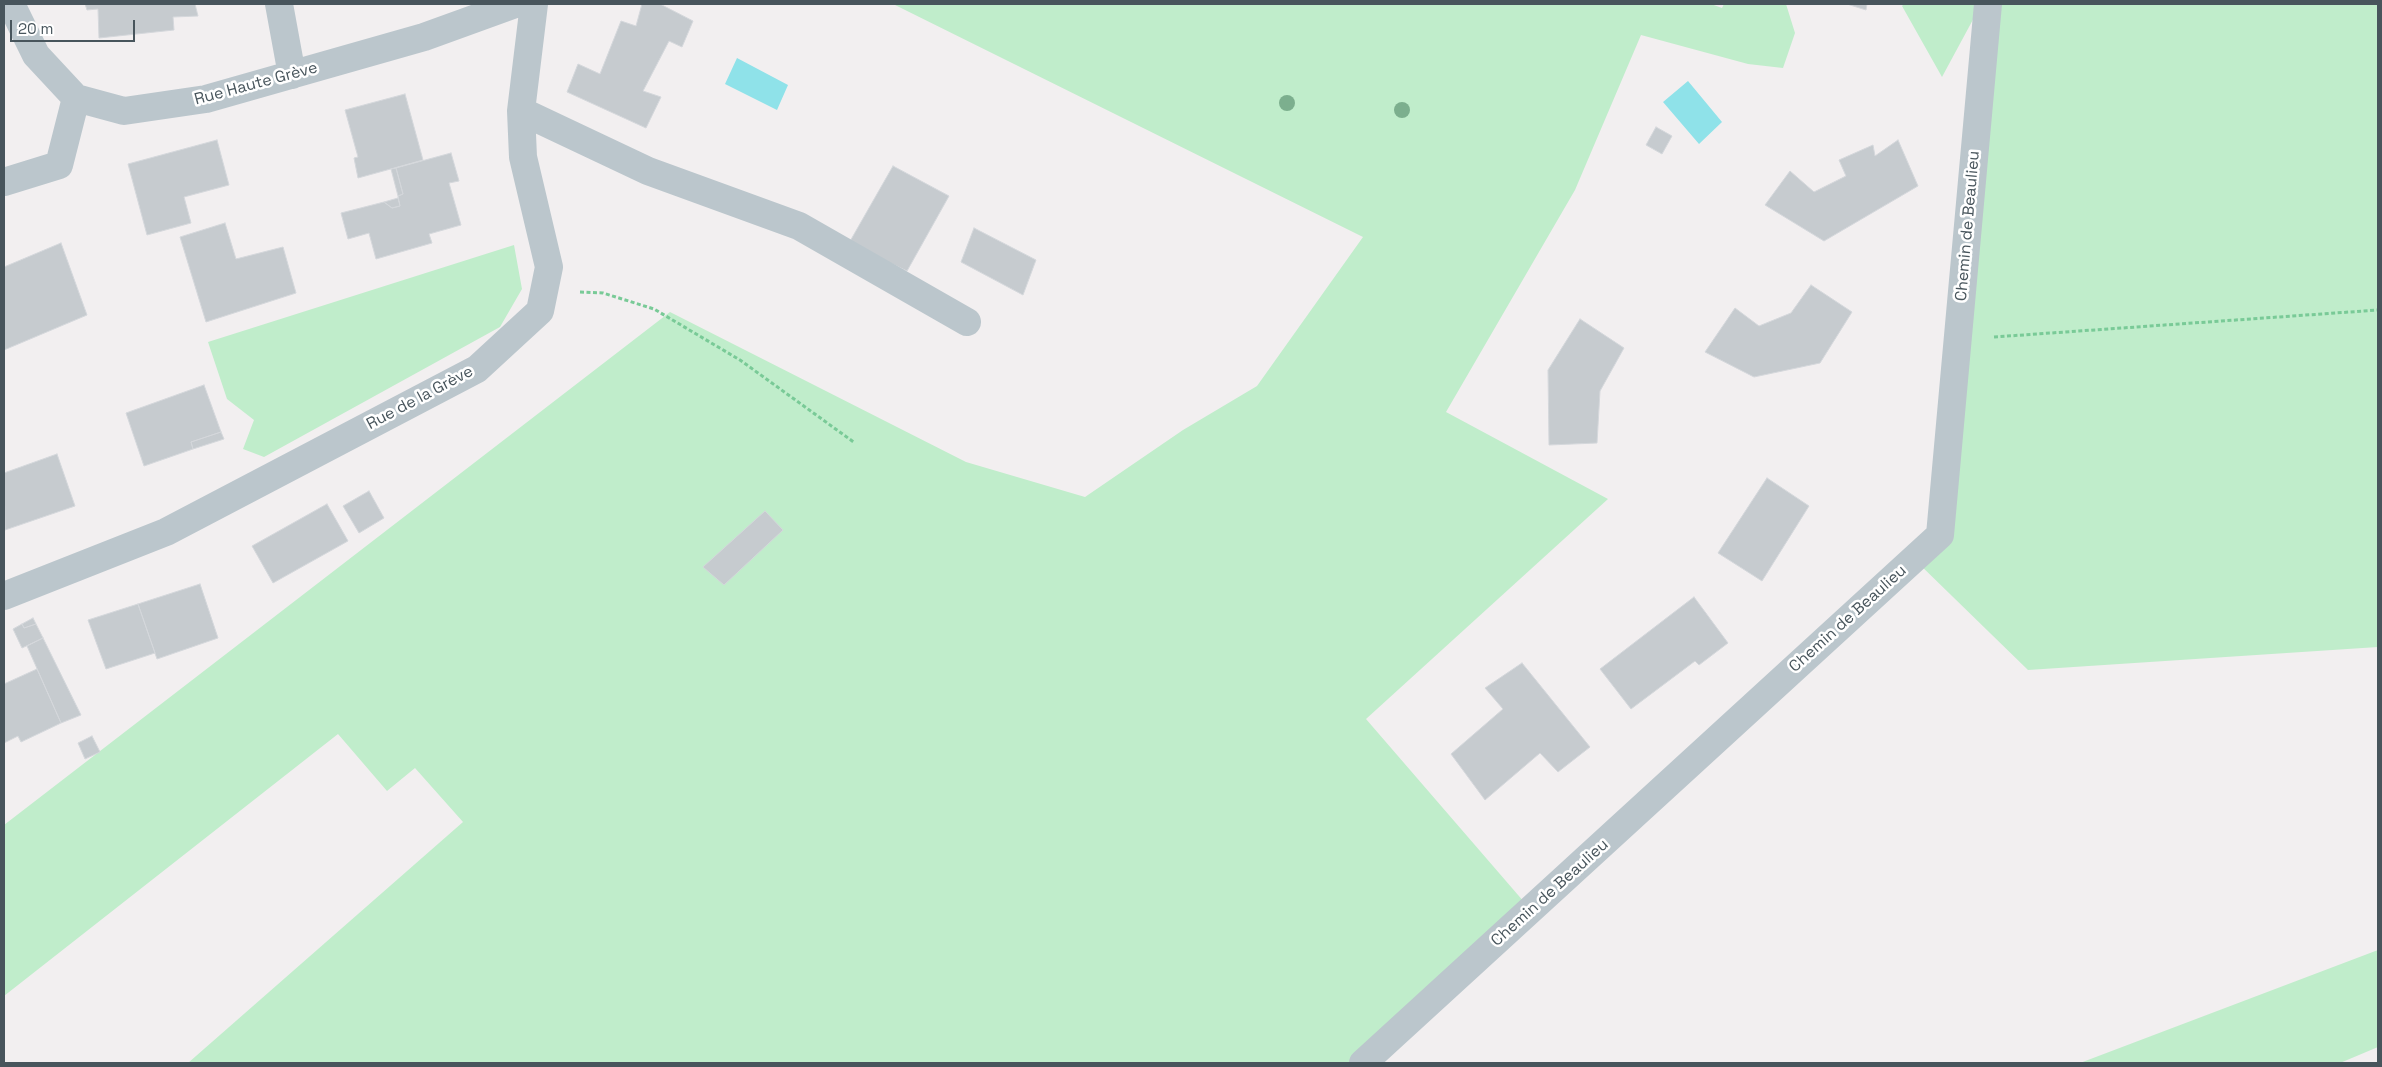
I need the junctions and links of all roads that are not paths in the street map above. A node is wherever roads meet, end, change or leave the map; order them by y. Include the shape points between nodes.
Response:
1 (11, 4) edge
2 (279, 4) edge
3 (515, 4) edge
4 (534, 4) edge
5 (1988, 4) edge
6 (292, 75) junction
7 (76, 98) junction
8 (521, 111) junction
9 (4, 182) edge
10 (966, 322) dead end
11 (4, 596) edge
12 (1363, 1063) edge

1 - 7 street via 36,55
2 - 6 street
3 - 6 street, Rue Haute Grève via 424,37
4 - 8 street, Rue de la Grève
5 - 12 street, Chemin de Beaulieu via 1940,535
6 - 7 street, Rue Haute Grève via 206,100 124,111
7 - 9 street via 59,164
8 - 10 street via 648,170 799,226
8 - 11 street, Rue de la Grève via 523,157 549,267 540,311 476,369 166,532

